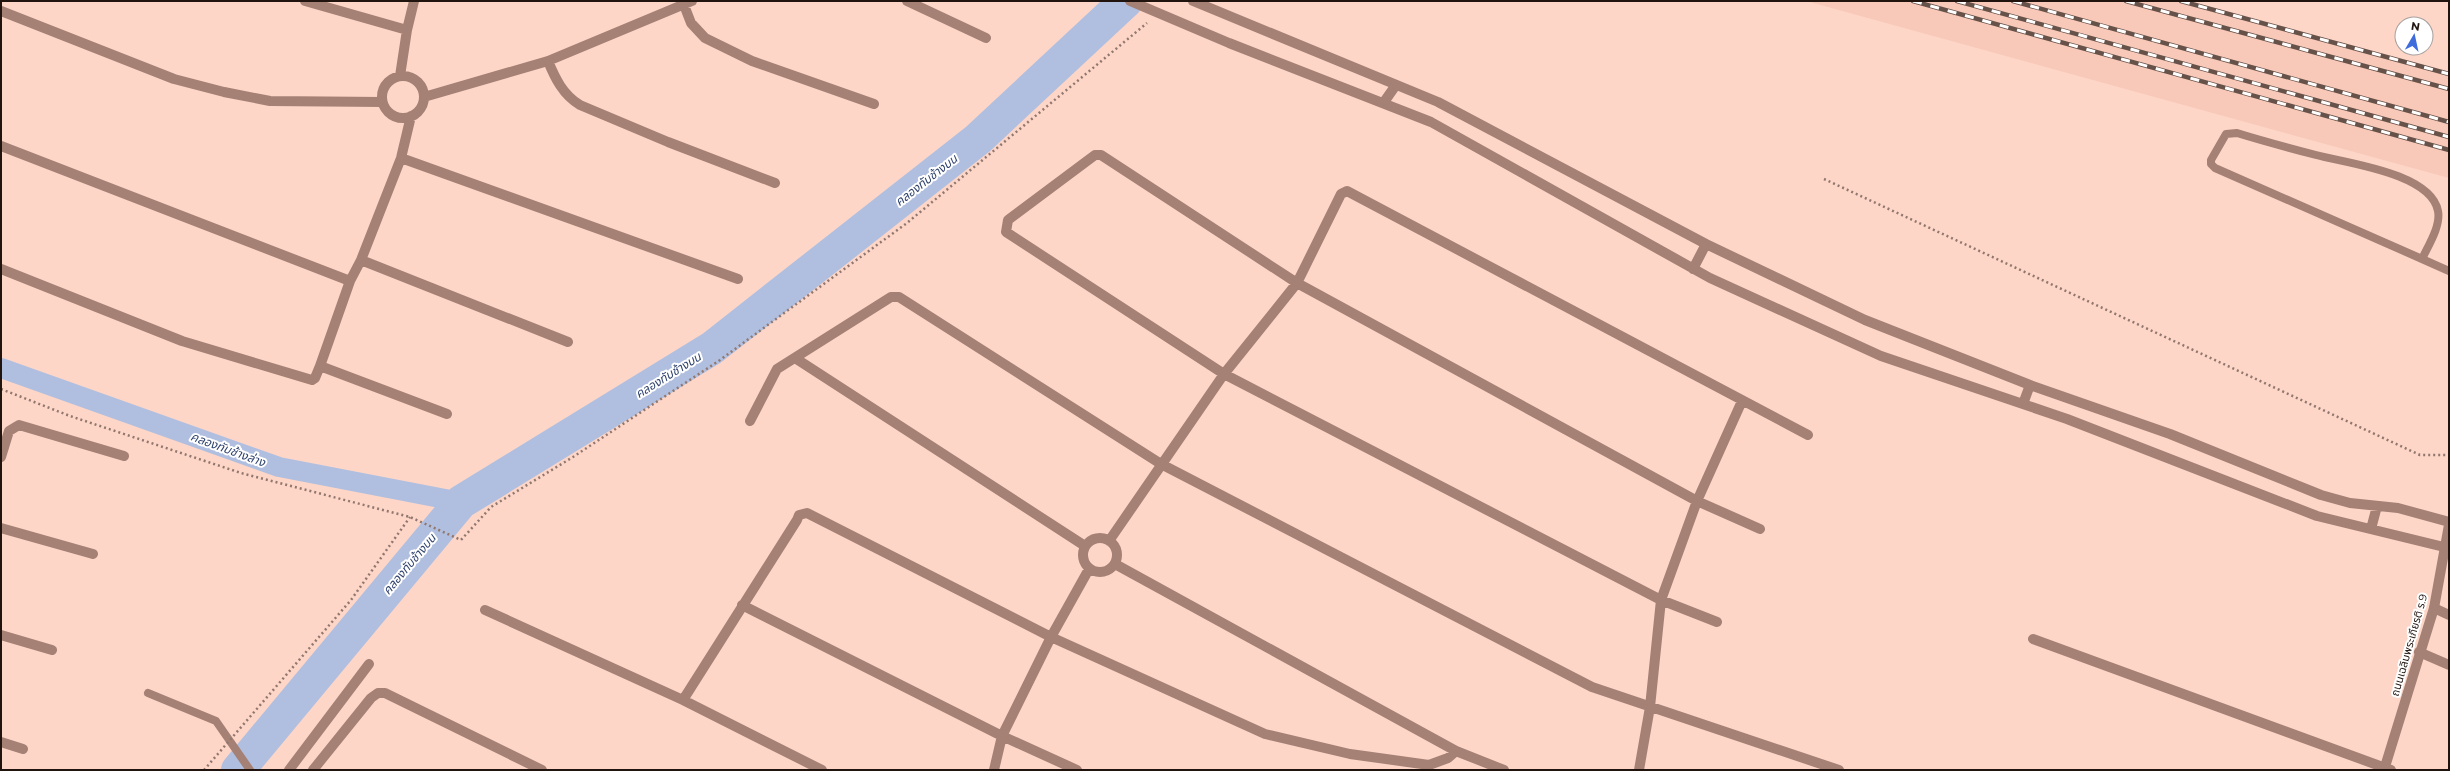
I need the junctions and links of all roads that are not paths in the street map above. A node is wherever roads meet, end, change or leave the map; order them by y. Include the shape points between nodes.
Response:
1 (305, 1) edge
2 (414, 1) edge
3 (907, 1) edge
4 (1130, 1) edge
5 (1193, 1) edge
6 (688, 3) edge
7 (1, 11) edge
8 (407, 30) junction
9 (986, 38) dead end
10 (548, 61) junction
11 (400, 76) junction
12 (1396, 85) junction
13 (424, 97) junction
14 (382, 102) junction
15 (1384, 102) junction
16 (874, 104) dead end
17 (411, 116) junction
18 (1, 146) edge
19 (401, 158) junction
20 (775, 182) dead end
21 (1706, 244) junction
22 (2422, 259) junction
23 (361, 260) junction
24 (1, 269) edge
25 (1693, 269) junction
26 (2449, 271) edge
27 (738, 279) dead end
28 (350, 282) junction
29 (1298, 283) junction
30 (568, 342) dead end
31 (795, 358) junction
32 (320, 366) junction
33 (1224, 374) junction
34 (2030, 385) junction
35 (1742, 401) junction
36 (2023, 404) junction
37 (447, 414) dead end
38 (750, 421) dead end
39 (1808, 435) dead end
40 (124, 456) dead end
41 (1, 457) edge
42 (1161, 464) junction
43 (1696, 501) junction
44 (2377, 506) junction
45 (2449, 524) edge
46 (1, 528) edge
47 (1760, 529) dead end
48 (2371, 529) junction
49 (1109, 541) junction
50 (1085, 546) junction
51 (2444, 547) junction
52 (93, 554) dead end
53 (1115, 564) junction
54 (1089, 570) junction
55 (1661, 600) junction
56 (742, 605) junction
57 (2434, 608) junction
58 (485, 610) dead end
59 (2449, 615) edge
60 (1716, 622) dead end
61 (1, 635) edge
62 (1051, 637) junction
63 (2033, 639) dead end
64 (52, 650) dead end
65 (2420, 652) junction
66 (369, 664) dead end
67 (2449, 665) edge
68 (148, 693) dead end
69 (683, 700) junction
70 (1650, 707) junction
71 (1002, 736) junction
72 (1, 742) edge
73 (23, 749) dead end
74 (1456, 751) junction
75 (2386, 769) edge
76 (250, 770) edge
77 (290, 770) edge
78 (313, 770) edge
79 (542, 770) edge
80 (822, 770) edge
81 (994, 770) edge
82 (1077, 770) edge
83 (1504, 770) edge
84 (1639, 770) edge
85 (1839, 770) edge

1 - 8 street
2 - 8 street
3 - 9 street
4 - 15 street via 1229,43
5 - 12 street
6 - 10 street
6 - 16 street via 691,23 705,38 752,61
7 - 14 street via 174,78 224,92 270,101
8 - 11 street
10 - 13 street
10 - 20 street via 556,80 570,99 580,105 668,142
11 - 13 street via 412,78 421,86
11 - 14 street via 389,80 382,90
12 - 15 street
12 - 21 street via 1438,102
13 - 17 street via 420,108
14 - 17 street via 388,112 399,117
15 - 25 street via 1431,122
17 - 19 street
18 - 28 street
19 - 23 street
19 - 27 street
21 - 25 street
21 - 34 street via 1865,320
22 - 22 lane via 2215,168 2211,164 2212,160 2226,134 2237,133 2302,152 2389,172 2408,180 2433,197 2438,211 2436,227
22 - 26 lane
23 - 28 street
23 - 30 street
24 - 32 street via 182,341 312,380
25 - 36 street via 1881,356
28 - 32 street
29 - 33 street
29 - 33 street via 1101,155 1095,155 1008,220 1006,232
29 - 35 street via 1341,194 1347,191
29 - 43 street
31 - 38 street via 777,369
31 - 42 street via 891,297 899,297
31 - 50 street
32 - 37 street
33 - 42 street
33 - 55 street
34 - 36 street
34 - 44 street via 2170,434 2321,495 2350,503
35 - 39 street
35 - 43 street
36 - 48 street via 2317,516
40 - 41 street via 19,425 9,431
42 - 49 street
42 - 70 street via 1592,687
43 - 47 street
43 - 55 street
44 - 45 street via 2403,509
44 - 48 street
45 - 51 street, ถนนเฉลิมพระเกียรติ ร.9
46 - 52 street
48 - 51 street
49 - 50 street via 1096,538
49 - 53 street via 1117,552
50 - 54 street via 1082,558
51 - 57 street, ถนนเฉลิมพระเกียรติ ร.9
53 - 54 street via 1106,572
53 - 74 street
54 - 62 street
55 - 60 street
55 - 70 street
56 - 62 street via 799,515 807,513
56 - 69 street
56 - 71 street
57 - 59 street
57 - 65 street, ถนนเฉลิมพระเกียรติ ร.9
58 - 69 street
61 - 64 street
62 - 71 street
62 - 74 street via 1265,734 1350,754 1429,765 1448,758
63 - 75 street
65 - 67 street
65 - 75 street, ถนนเฉลิมพระเกียรติ ร.9
66 - 77 street
68 - 76 lane via 216,721 235,752
69 - 80 street
70 - 84 street
70 - 85 street
71 - 81 street
71 - 82 street
72 - 73 street
74 - 83 street
78 - 79 street via 371,698 378,693 385,693

